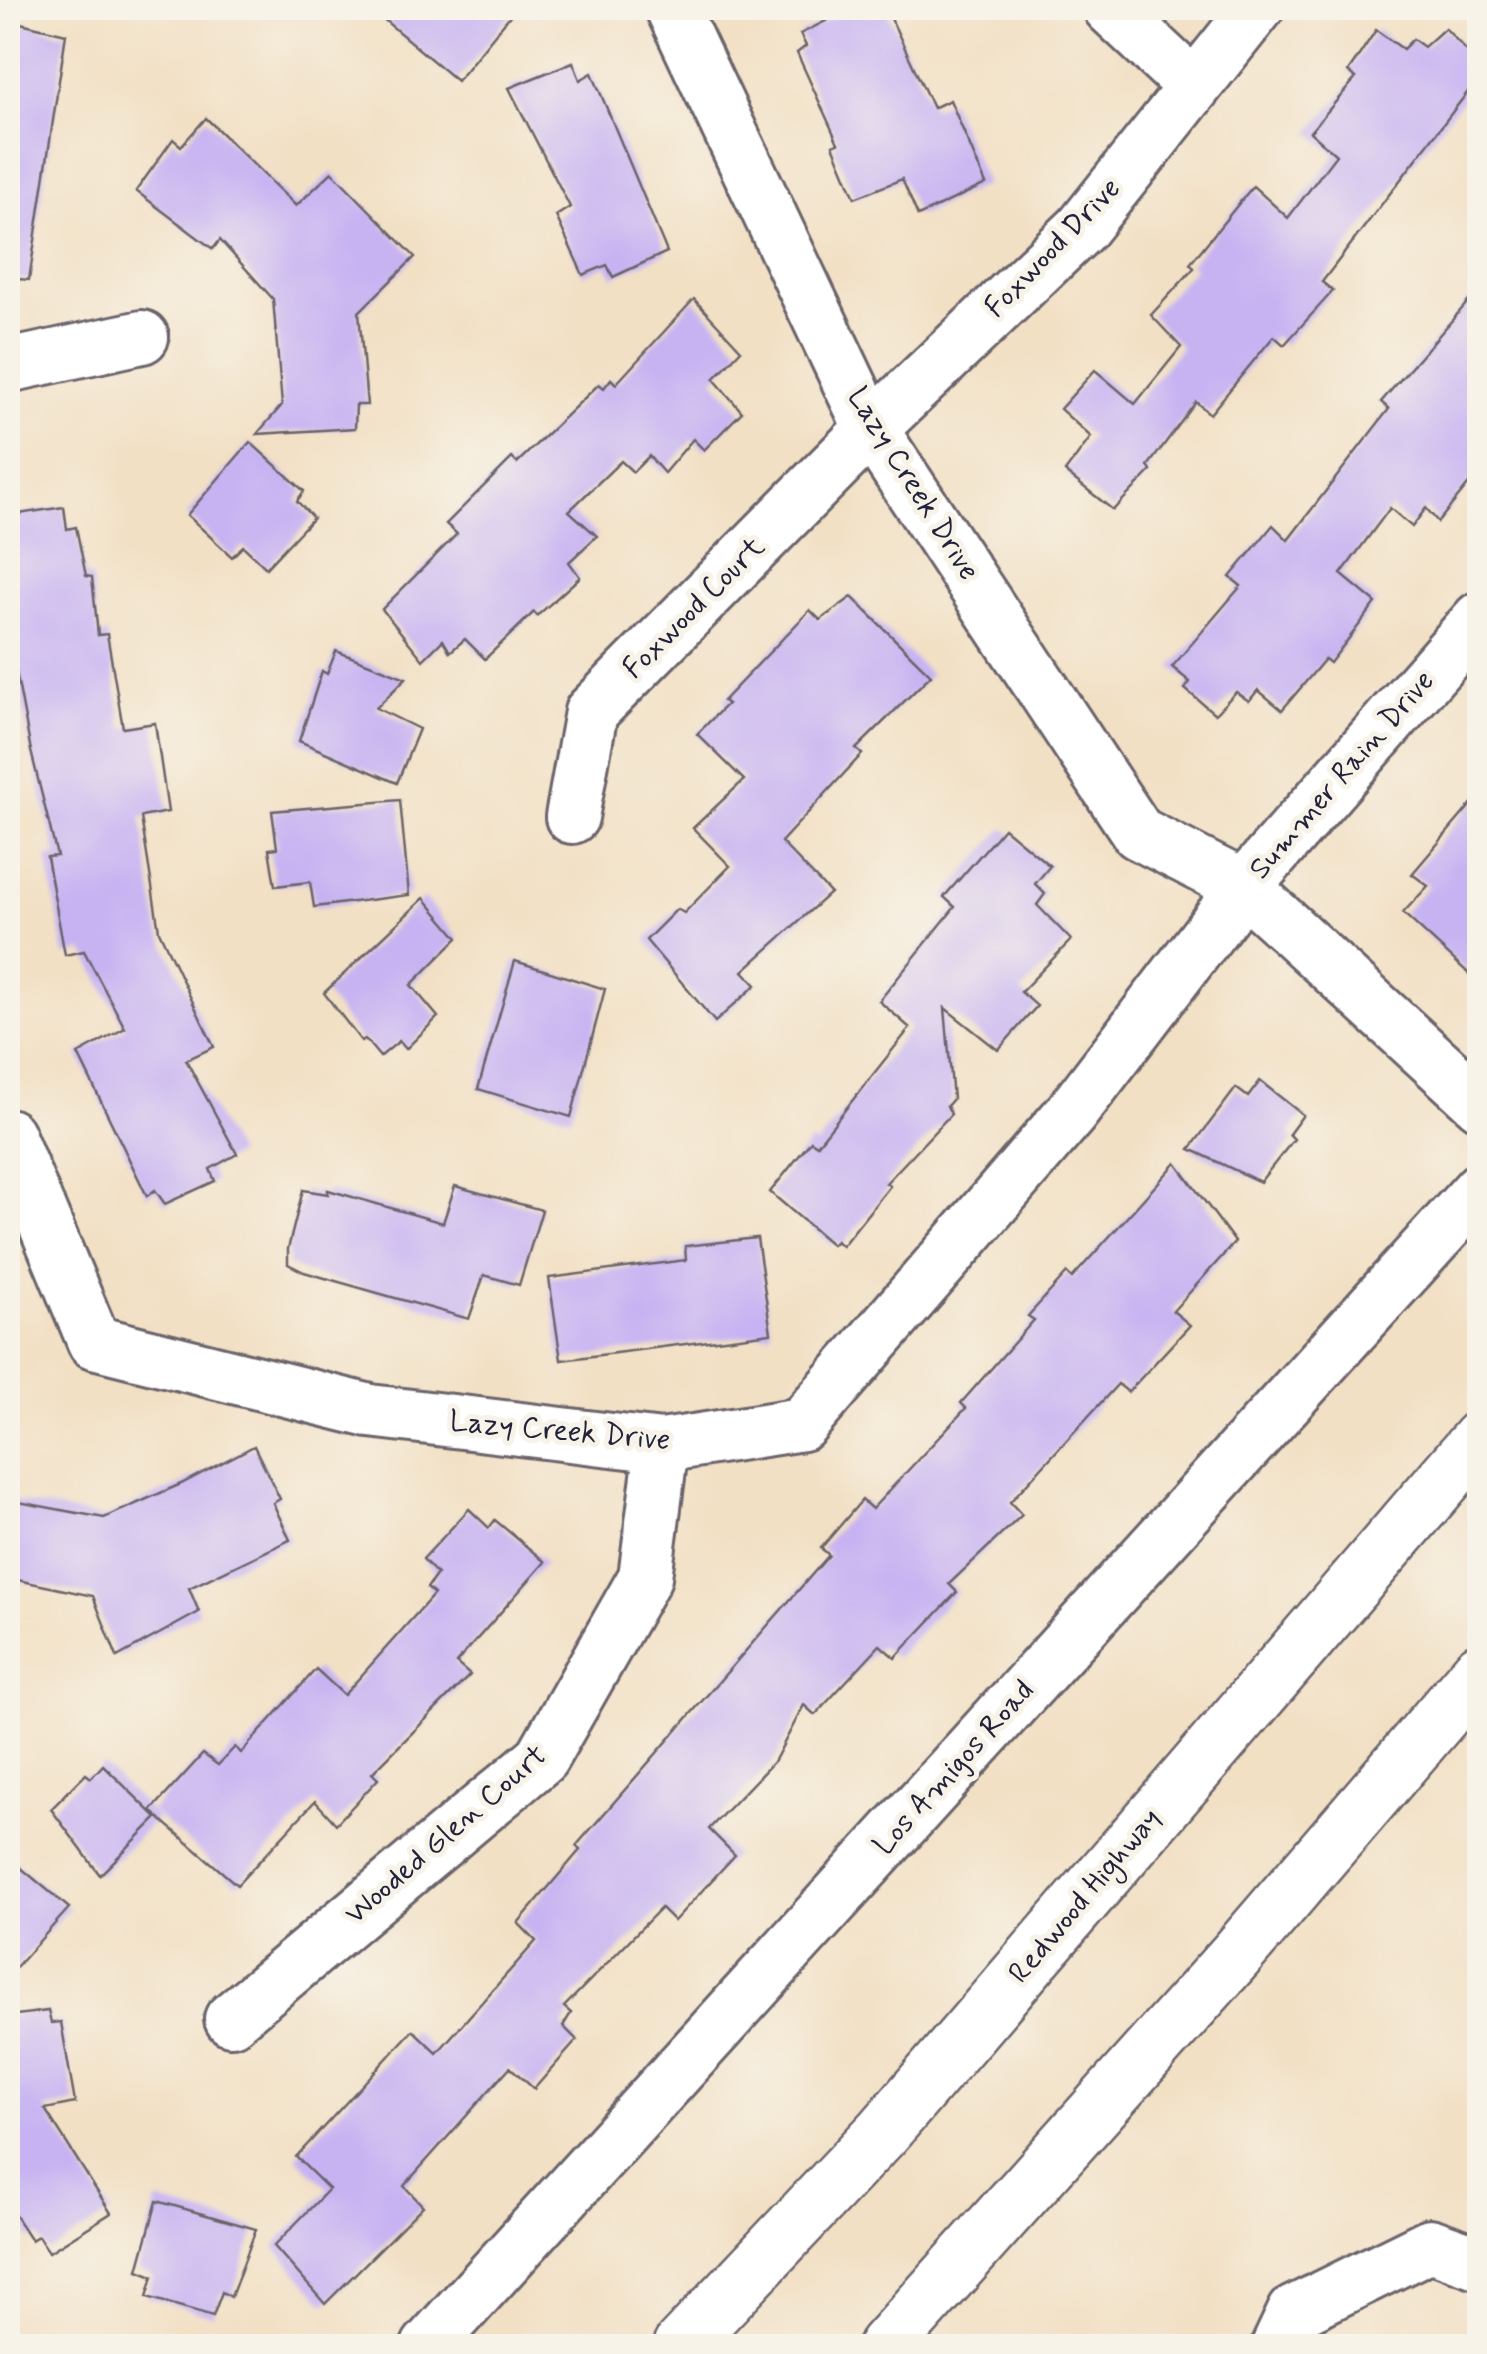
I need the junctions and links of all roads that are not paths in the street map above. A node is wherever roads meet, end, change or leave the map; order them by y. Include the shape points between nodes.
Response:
1 (672, 8) edge
2 (1110, 8) edge
3 (1257, 8) edge
4 (1194, 87) junction
5 (142, 337) dead end
6 (8, 366) edge
7 (872, 429) junction
8 (1480, 618) edge
9 (572, 818) dead end
10 (1244, 887) junction
11 (1480, 1103) edge
12 (8, 1135) edge
13 (1480, 1188) edge
14 (1480, 1438) edge
15 (662, 1446) junction
16 (1480, 1671) edge
17 (231, 2019) dead end
18 (1480, 2263) edge
19 (428, 2346) edge
20 (682, 2346) edge
21 (886, 2346) edge
22 (1278, 2346) edge

1 - 7 street, Lazy Creek Drive
2 - 4 street
3 - 4 street, Foxwood Drive
4 - 7 street, Foxwood Drive via 1082,228
5 - 6 street
7 - 9 street, Foxwood Court via 591,712
7 - 10 street, Lazy Creek Drive via 1138,834
8 - 10 street, Summer Rain Drive
10 - 11 street, Lazy Creek Drive
10 - 15 street, Lazy Creek Drive via 1072,1112 802,1424
12 - 15 street, Lazy Creek Drive via 94,1342 370,1411
13 - 19 street, Los Amigos Road
14 - 20 highway, Redwood Highway via 883,2132
15 - 17 street, Wooded Glen Court via 645,1577 542,1758
16 - 21 highway
18 - 22 street via 1430,2244 1294,2312

